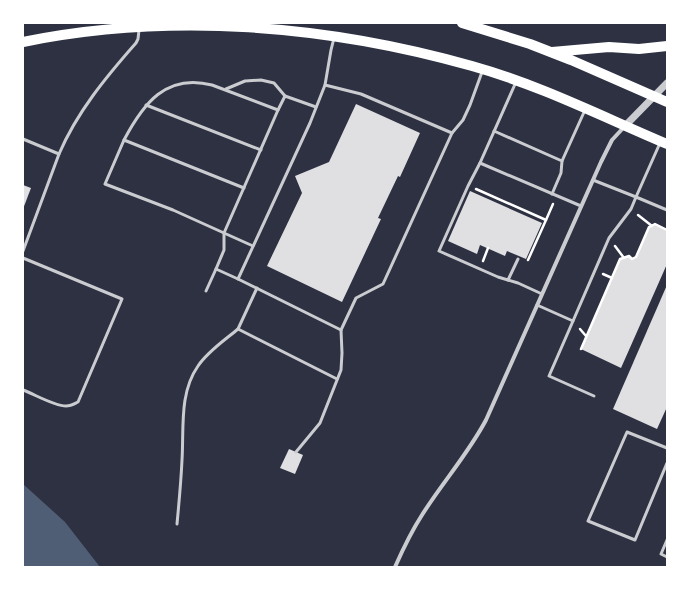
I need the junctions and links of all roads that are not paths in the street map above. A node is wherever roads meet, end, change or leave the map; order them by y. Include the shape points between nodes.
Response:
1 (462, 23) edge
2 (139, 28) junction
3 (335, 36) junction
4 (23, 42) edge
5 (667, 46) edge
6 (550, 52) junction
7 (483, 69) junction
8 (516, 81) junction
9 (667, 83) edge
10 (325, 85) junction
11 (226, 89) junction
12 (285, 96) junction
13 (654, 96) junction
14 (667, 102) edge
15 (146, 105) junction
16 (316, 107) junction
17 (586, 108) junction
18 (278, 110) junction
19 (625, 126) junction
20 (494, 131) junction
21 (452, 133) junction
22 (23, 140) edge
23 (124, 140) junction
24 (664, 143) edge
25 (261, 150) junction
26 (59, 154) junction
27 (562, 162) junction
28 (480, 163) junction
29 (593, 180) junction
30 (244, 188) junction
31 (552, 194) junction
32 (636, 198) junction
33 (581, 206) junction
34 (667, 210) edge
35 (224, 233) junction
36 (253, 246) junction
37 (23, 251) edge
38 (23, 258) edge
39 (518, 259) dead end
40 (216, 269) junction
41 (238, 279) junction
42 (508, 280) junction
43 (257, 288) junction
44 (206, 292) dead end
45 (542, 294) junction
46 (537, 305) junction
47 (573, 321) junction
48 (238, 329) junction
49 (341, 330) junction
50 (337, 379) junction
51 (23, 390) edge
52 (594, 396) dead end
53 (667, 448) edge
54 (296, 452) dead end
55 (667, 463) edge
56 (178, 524) dead end
57 (667, 540) edge
58 (667, 557) edge
59 (397, 567) edge

1 - 6 main road
2 - 3 main road via 234,27 293,30
2 - 4 main road via 67,34
2 - 26 lane via 136,43 85,106
3 - 7 main road via 424,53
3 - 10 lane
5 - 6 main road
6 - 13 main road
7 - 8 main road
7 - 21 lane via 463,120
8 - 17 main road
8 - 20 lane
9 - 13 street
10 - 16 lane
10 - 21 lane via 361,94
11 - 12 lane via 245,81 261,80 274,83
11 - 15 lane via 205,83 182,84 164,90
11 - 18 lane
12 - 16 lane
12 - 18 lane
13 - 14 main road
13 - 19 street
15 - 23 lane
15 - 25 lane
16 - 36 lane
17 - 19 main road
17 - 27 lane
18 - 25 lane
19 - 24 main road
19 - 29 street via 610,144
20 - 27 lane
20 - 28 lane
21 - 49 lane via 384,284 356,298
22 - 26 lane
23 - 30 lane
23 - 35 lane via 106,184
24 - 32 lane
25 - 30 lane
26 - 37 lane
27 - 31 lane via 561,174
28 - 31 lane
28 - 42 lane via 439,251
29 - 32 lane
29 - 33 street
30 - 35 lane
31 - 33 lane
32 - 34 lane
32 - 47 lane via 631,209 609,238
33 - 45 street
35 - 36 lane
35 - 40 lane via 224,250
36 - 41 lane
38 - 51 lane via 122,299 78,402 66,406
39 - 42 lane
40 - 41 lane
40 - 44 lane
41 - 43 lane
42 - 45 lane
43 - 48 lane
43 - 49 lane
45 - 46 street
46 - 47 lane
46 - 59 street via 484,424 421,516
47 - 52 lane via 549,376
48 - 50 lane
48 - 56 lane via 201,361 189,382 183,417
49 - 50 lane via 341,370
50 - 54 lane via 320,423
53 - 55 lane via 627,432 588,521 635,540
57 - 58 lane via 661,554

